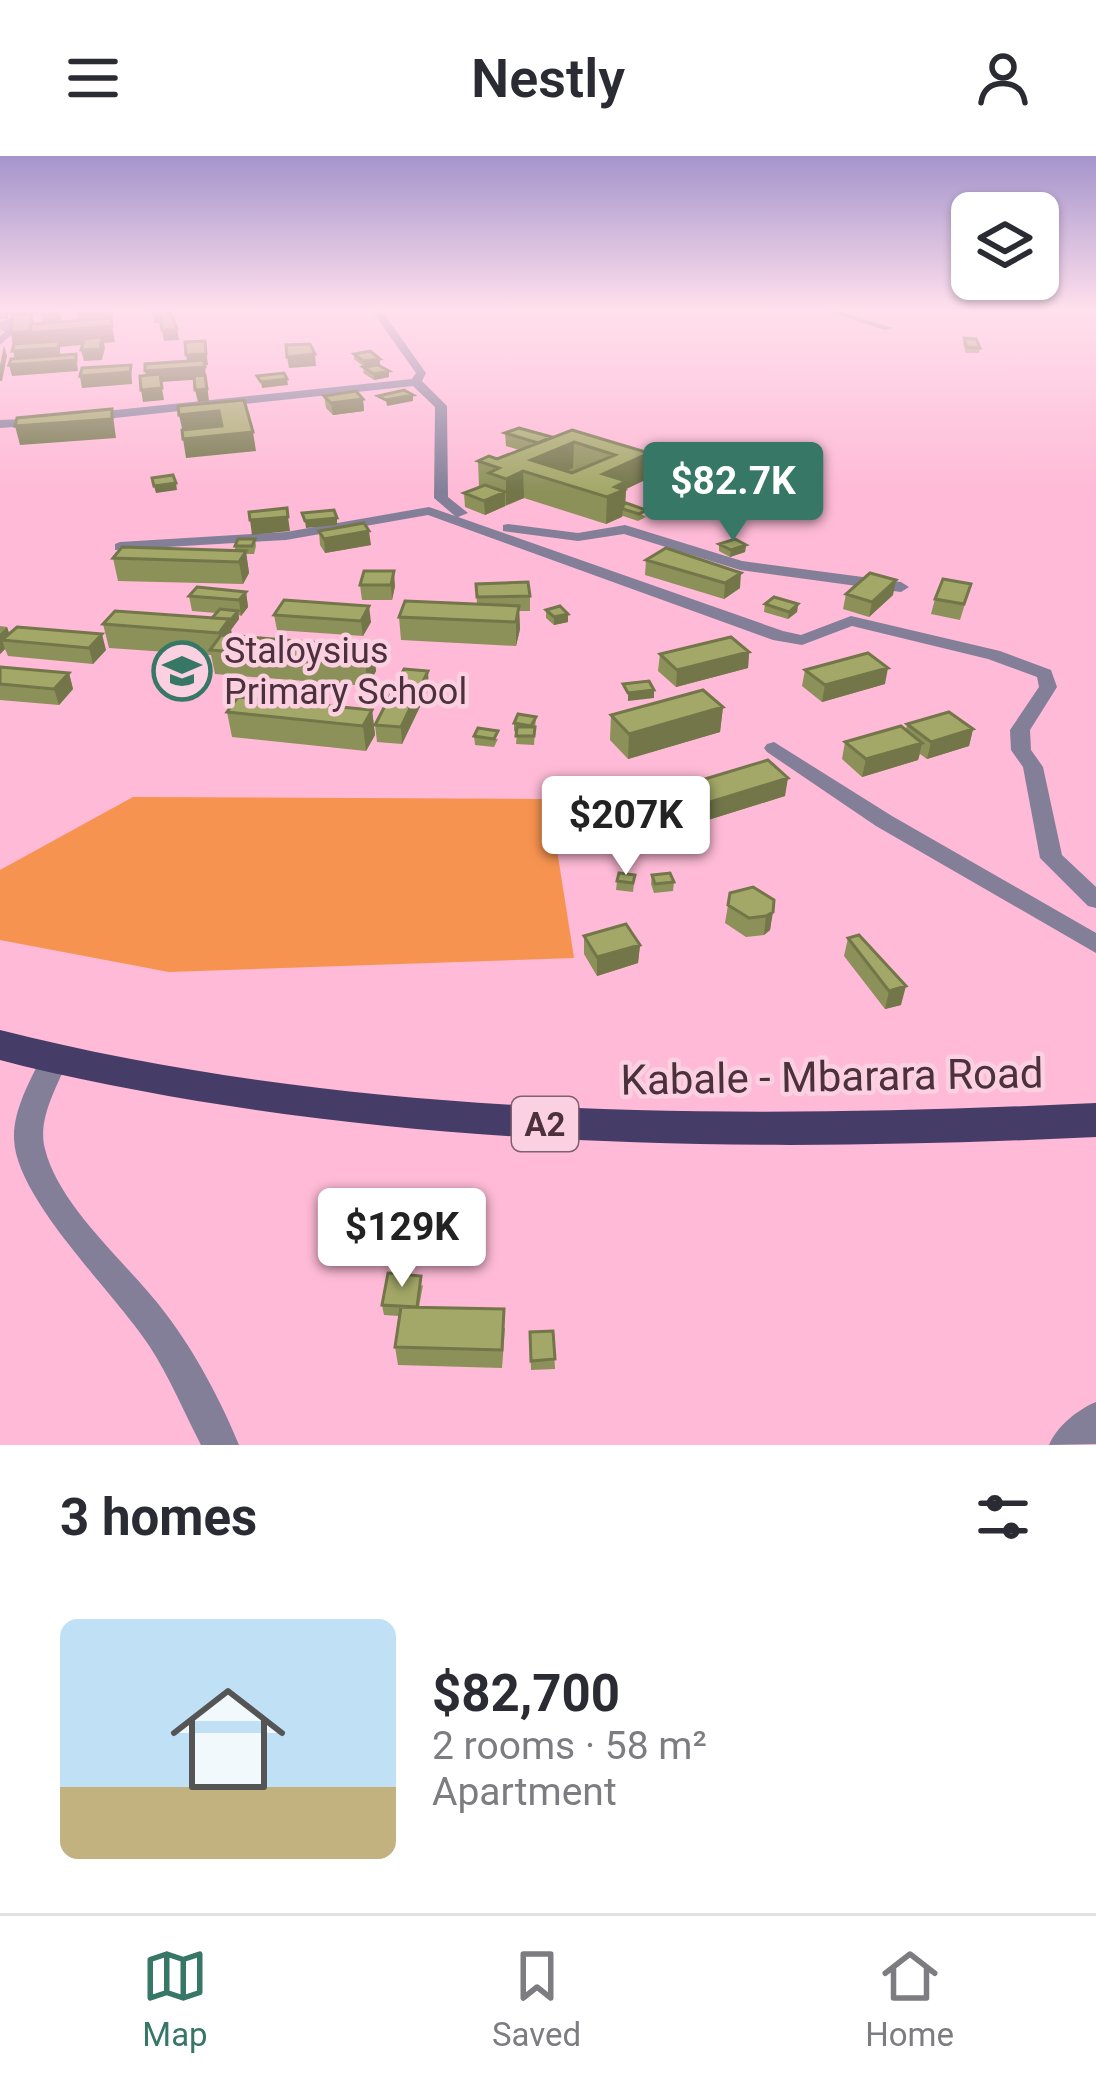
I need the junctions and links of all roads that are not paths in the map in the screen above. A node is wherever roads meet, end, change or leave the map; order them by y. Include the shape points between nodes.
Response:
1 (419, 371) edge
2 (416, 382) junction
3 (0, 424) edge
4 (120, 547) edge
5 (901, 587) edge
6 (774, 748) dead end
7 (1096, 900) edge
8 (1096, 944) edge
9 (0, 1045) edge
10 (54, 1060) junction
11 (1096, 1120) edge
12 (1096, 1420) edge
13 (221, 1445) edge
14 (1067, 1445) edge

1 - 2 street
2 - 3 street
2 - 5 street via 441,406 442,498 465,514 512,530 578,536 625,529 740,565
4 - 7 street via 286,536 429,511 779,636 802,640 851,621 994,655 1045,674 1048,687 1020,730 1021,750 1033,767 1051,858
6 - 8 street
9 - 10 main road, Kabale - Mbarara Road / A2
10 - 11 main road, Kabale - Mbarara Road / A2 via 460,1120 674,1130
10 - 13 street via 36,1105 31,1149 52,1192 154,1323
12 - 14 street

